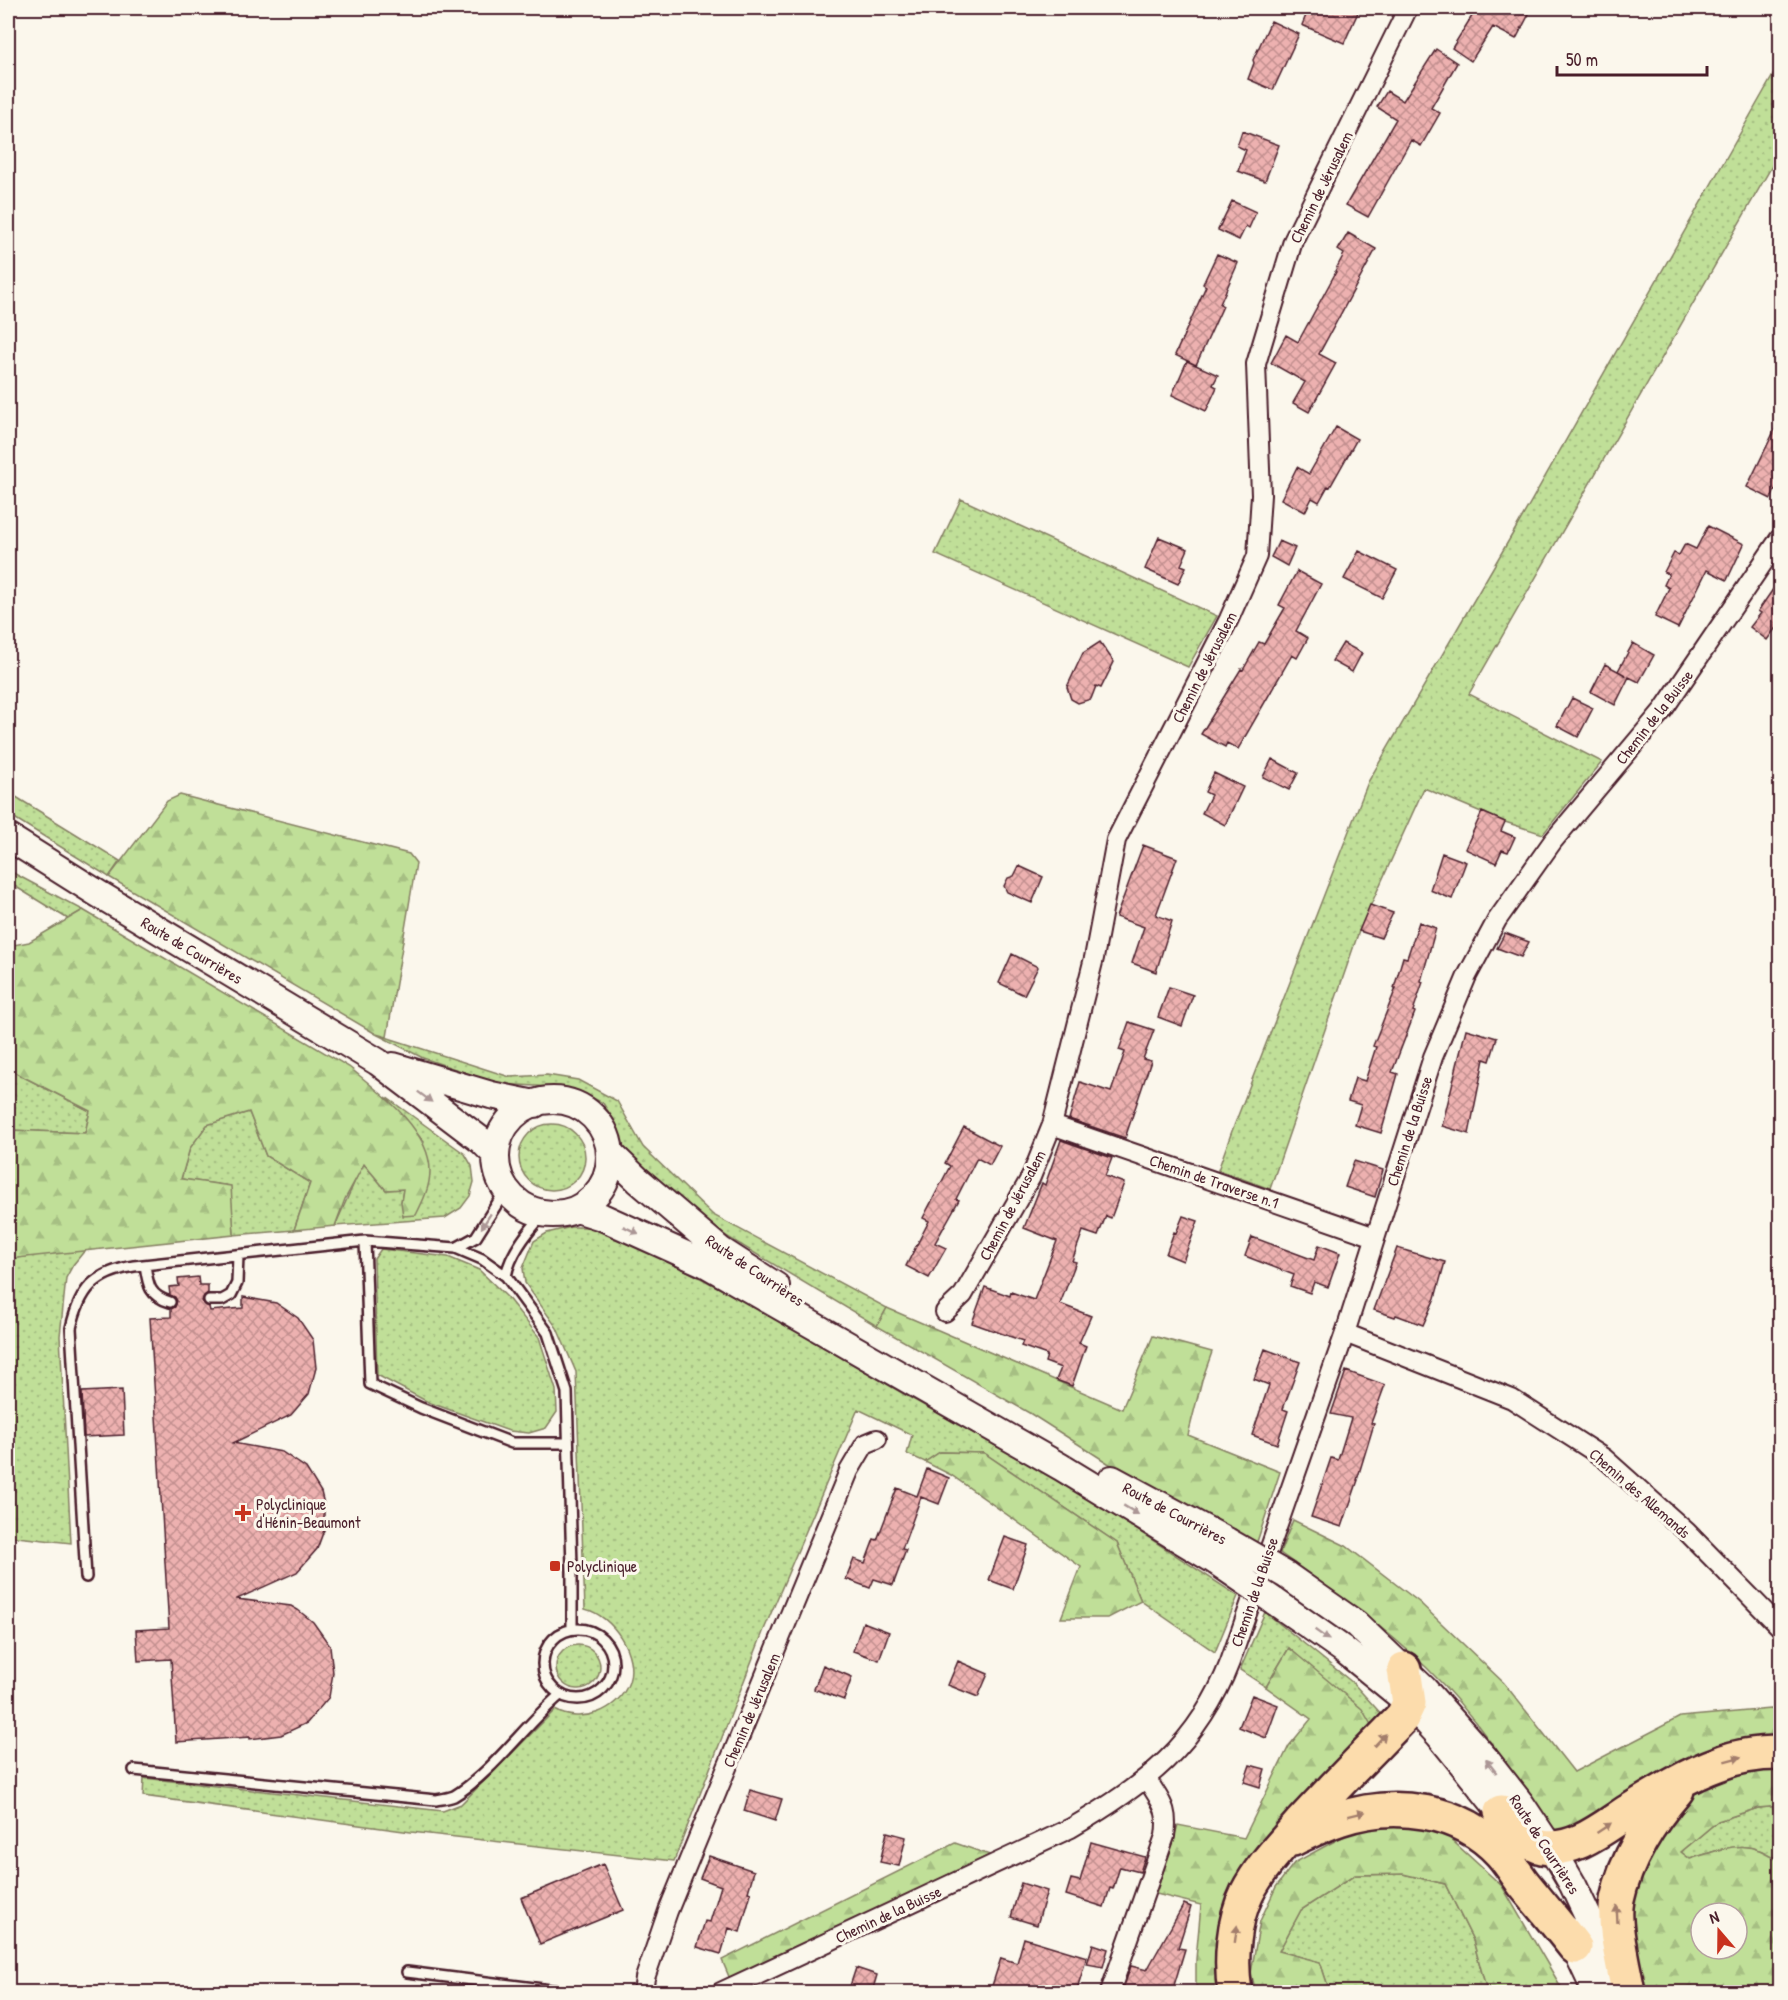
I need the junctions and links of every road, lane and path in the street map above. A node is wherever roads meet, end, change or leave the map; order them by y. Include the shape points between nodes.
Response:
1 (1408, 8) edge
2 (1780, 538) edge
3 (8, 837) edge
4 (378, 1062) junction
5 (535, 1104) junction
6 (1052, 1125) junction
7 (610, 1153) junction
8 (496, 1155) junction
9 (502, 1183) junction
10 (577, 1209) junction
11 (544, 1214) junction
12 (1375, 1237) junction
13 (365, 1241) junction
14 (456, 1248) junction
15 (238, 1254) junction
16 (145, 1265) junction
17 (506, 1276) junction
18 (209, 1300) dead end
19 (170, 1302) dead end
20 (945, 1312) dead end
21 (1345, 1333) junction
22 (877, 1439) dead end
23 (567, 1443) junction
24 (1222, 1552) junction
25 (86, 1577) dead end
26 (1780, 1627) edge
27 (572, 1629) junction
28 (1404, 1669) junction
29 (560, 1695) junction
30 (1409, 1703) junction
31 (1780, 1754) edge
32 (134, 1770) dead end
33 (1689, 1777) junction
34 (1147, 1779) junction
35 (1501, 1812) junction
36 (1283, 1844) junction
37 (1549, 1847) junction
38 (1575, 1947) junction
39 (408, 1972) dead end
40 (567, 1992) edge
41 (643, 1992) edge
42 (721, 1992) edge
43 (1110, 1992) edge
44 (1235, 1992) edge
45 (1596, 1992) edge
46 (1624, 1992) edge
47 (1628, 1992) edge

1 - 6 street, Chemin de Jérusalem via 1293,241 1256,364 1261,495 1257,556 1116,840 1094,958
2 - 12 street, Chemin de la Buisse via 1663,710 1553,841 1497,920 1467,976 1433,1057
3 - 4 main road, Route de Courrières
4 - 5 main road, Route de Courrières
4 -> 8 main road, Route de Courrières
5 - 7 main road via 549,1100 584,1109 597,1120
5 - 8 main road via 517,1113 505,1127
6 - 12 street, Chemin de Traverse n.1
6 - 20 street, Chemin de Jérusalem via 1031,1177 963,1295
7 - 10 main road via 609,1170 602,1186
7 - 24 main road, Route de Courrières via 720,1250 818,1312 1135,1492
8 - 9 main road
9 - 11 main road via 520,1203
9 -> 14 lane via 500,1199 476,1237
10 - 11 main road
10 -> 24 main road, Route de Courrières via 706,1264 1061,1467
11 - 17 lane via 508,1264
12 - 21 street, Chemin de la Buisse
13 - 14 lane
13 - 15 lane
13 - 23 lane via 370,1383 421,1408 512,1443
14 - 17 lane via 482,1259
15 - 16 lane
15 - 18 lane via 237,1283 231,1295
16 - 19 lane via 151,1290 158,1299
16 - 25 lane via 113,1270 96,1280 82,1294 71,1328
17 - 23 lane via 548,1333 557,1357 567,1392
21 - 26 street, Chemin des Allemands via 1512,1399 1604,1458 1687,1532
21 - 34 street, Chemin de la Buisse via 1221,1685 1187,1738
22 - 41 street, Chemin de Jérusalem via 865,1444 849,1471 668,1911
23 - 27 lane
24 - 28 main road, Route de Courrières, bridge via 1286,1575 1356,1624
24 -> 30 main road, Route de Courrières, bridge via 1274,1601 1344,1650
27 - 29 lane via 550,1642 544,1652 544,1676
27 - 29 lane via 583,1629 603,1639 610,1648 613,1671 602,1691 592,1697 581,1700
28 - 30 highway
37 -> 28 main road, Route de Courrières via 1485,1758
29 - 32 lane via 465,1788 452,1797 436,1800
30 - 35 main road, Route de Courrières
36 -> 30 highway via 1402,1718
33 -> 31 highway via 1740,1757
37 -> 33 highway via 1572,1844 1594,1834
47 -> 33 highway via 1618,1941 1617,1901 1643,1837
34 - 42 street, Chemin de la Buisse via 1071,1828
34 - 43 street via 1168,1817 1165,1836
35 - 37 highway via 1526,1839
35 - 38 main road, Route de Courrières
36 -> 38 highway via 1338,1819 1387,1808 1410,1809 1456,1821 1501,1853
44 -> 36 highway via 1237,1923 1246,1895
37 - 46 main road, Route de Courrières via 1573,1885
38 - 45 main road, Route de Courrières
39 - 40 lane

